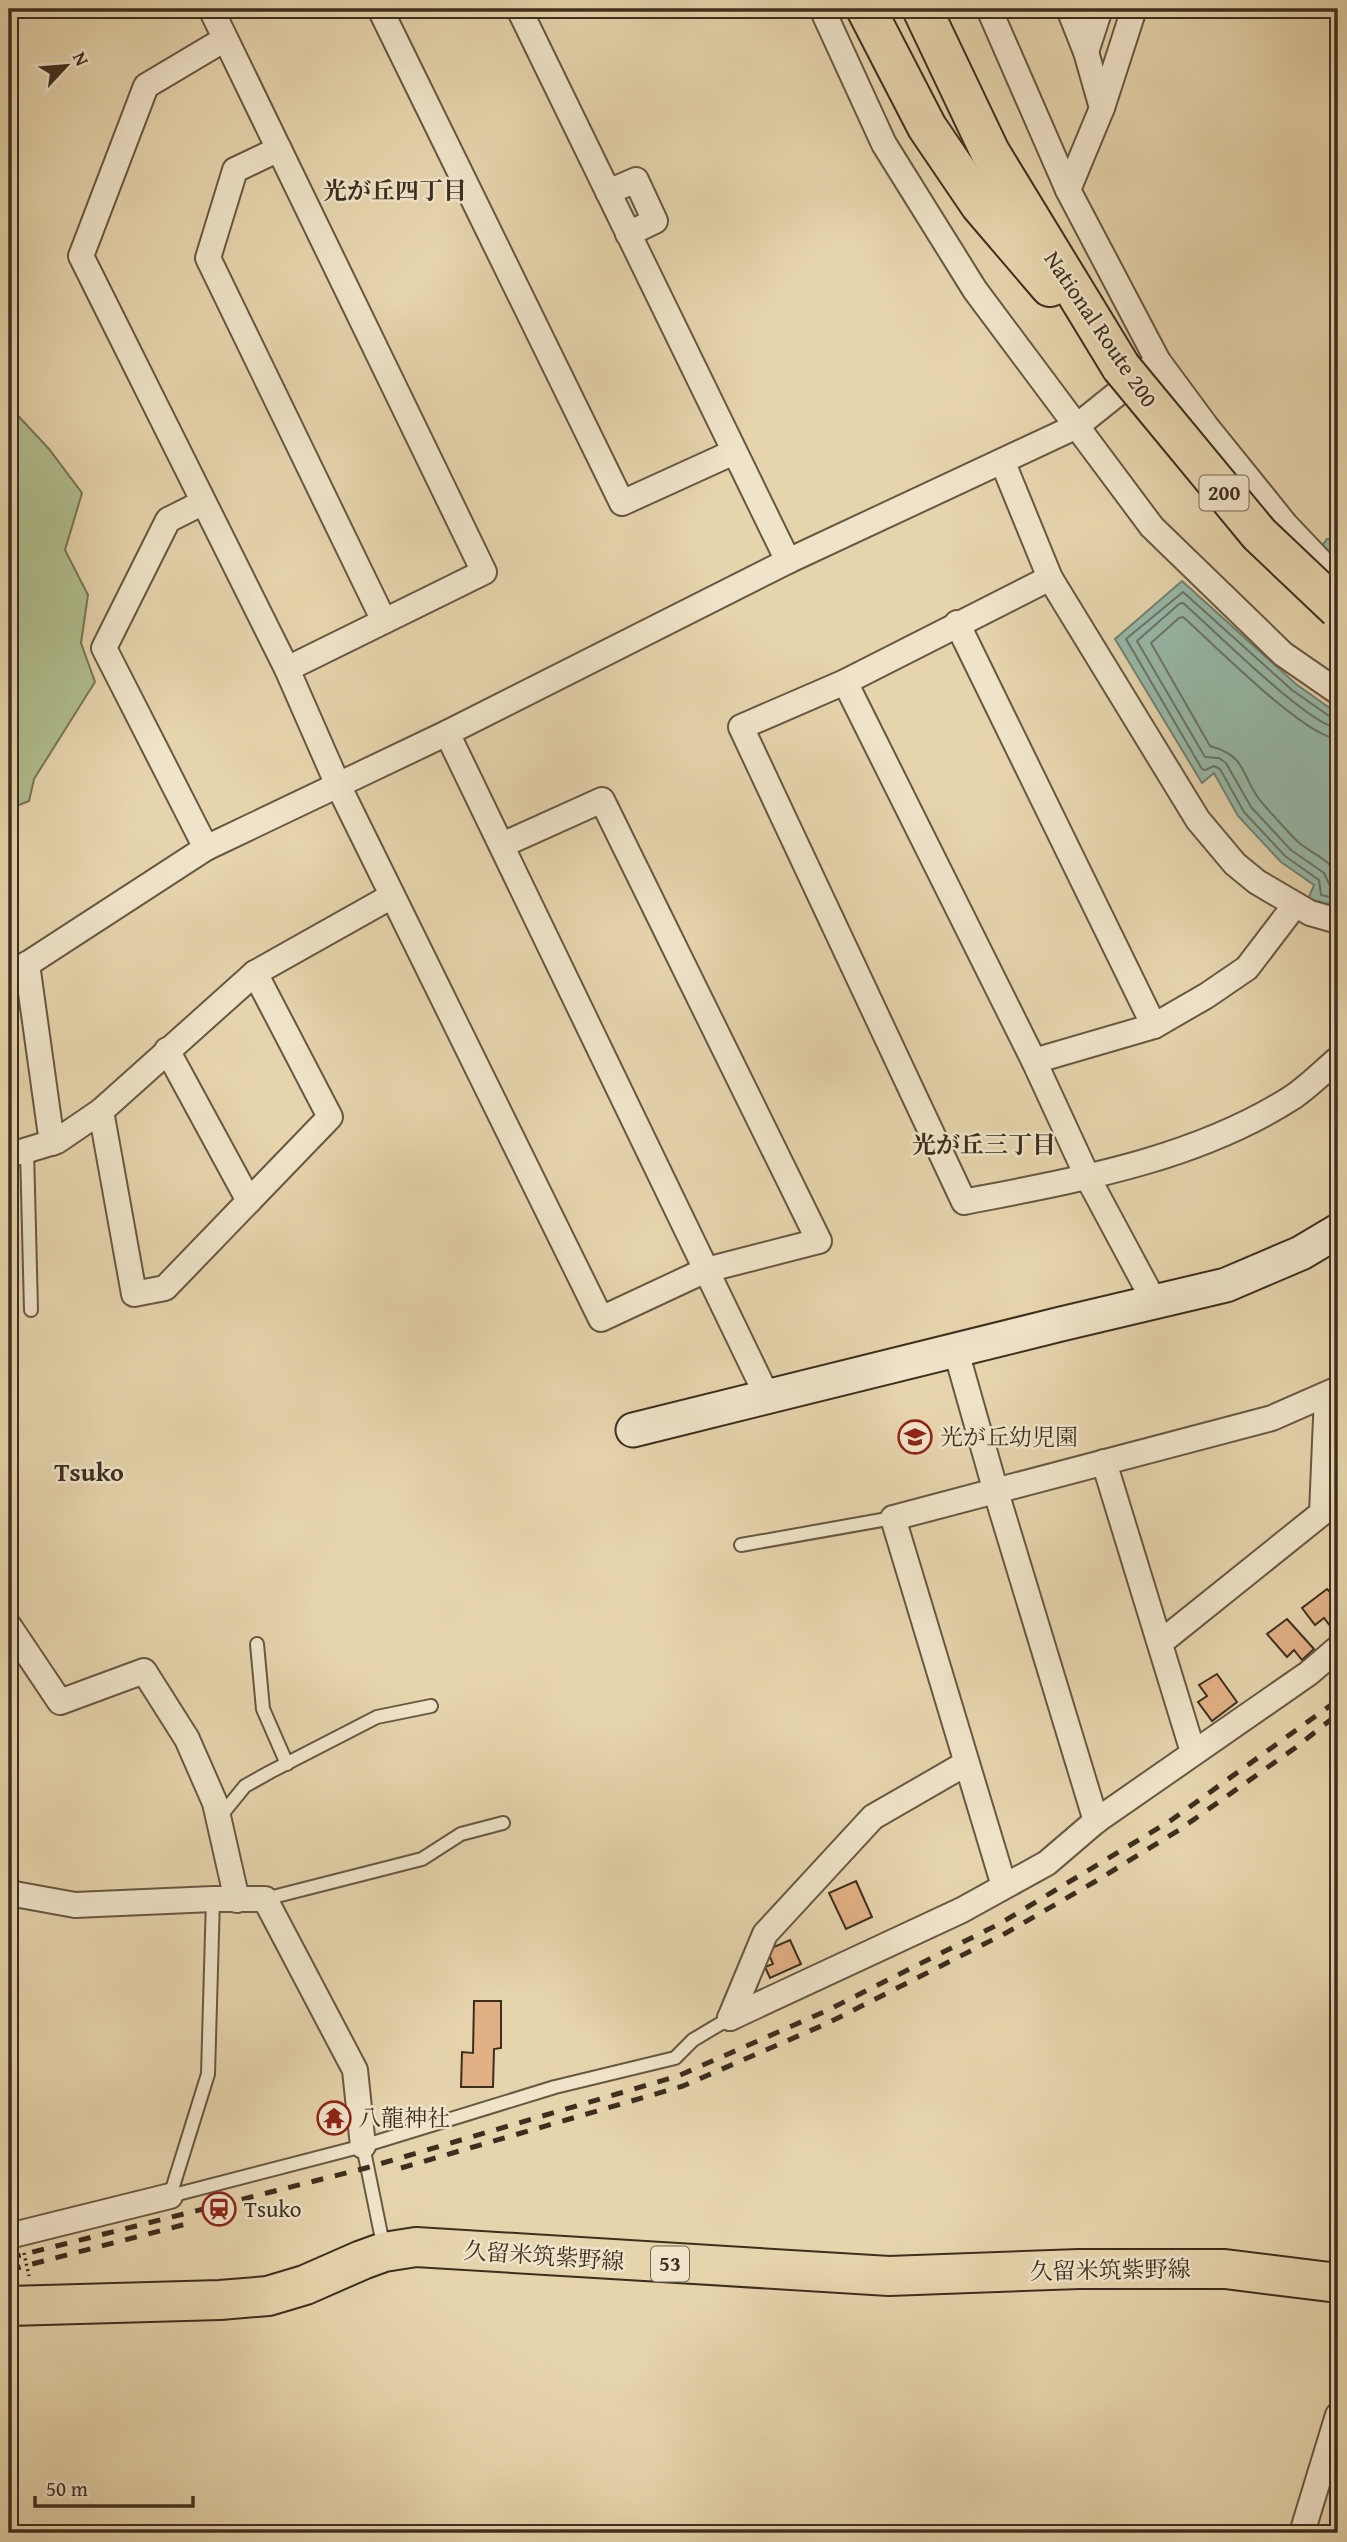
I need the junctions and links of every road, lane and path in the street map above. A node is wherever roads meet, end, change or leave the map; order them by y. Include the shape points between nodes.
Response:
1 (211, 9) edge
2 (386, 9) edge
3 (519, 9) edge
4 (822, 9) edge
5 (866, 9) edge
6 (922, 9) edge
7 (940, 9) edge
8 (989, 9) edge
9 (1069, 9) edge
10 (1100, 9) edge
11 (1134, 9) edge
12 (226, 39) junction
13 (1086, 52) junction
14 (1102, 108) junction
15 (279, 149) junction
16 (990, 152) junction
17 (1068, 190) junction
18 (1094, 326) junction
19 (1158, 361) junction
20 (1077, 426) junction
21 (734, 452) junction
22 (1003, 463) junction
23 (202, 503) junction
24 (788, 561) junction
25 (1050, 578) junction
26 (1338, 580) edge
27 (1338, 609) edge
28 (384, 621) junction
29 (957, 623) junction
30 (287, 670) junction
31 (845, 682) junction
32 (1338, 692) edge
33 (447, 733) junction
34 (337, 783) junction
35 (502, 845) junction
36 (206, 848) junction
37 (392, 896) junction
38 (1295, 905) junction
39 (1338, 921) edge
40 (18, 970) edge
41 (255, 973) junction
42 (1154, 1026) junction
43 (167, 1051) junction
44 (1338, 1059) edge
45 (1034, 1061) junction
46 (101, 1111) junction
47 (52, 1143) junction
48 (18, 1151) edge
49 (1088, 1178) junction
50 (249, 1201) junction
51 (1338, 1231) edge
52 (706, 1270) junction
53 (1155, 1303) junction
54 (31, 1310) dead end
55 (956, 1351) junction
56 (1333, 1392) edge
57 (768, 1398) junction
58 (633, 1430) dead end
59 (1104, 1462) junction
60 (996, 1492) junction
61 (893, 1518) junction
62 (741, 1545) dead end
63 (9, 1626) edge
64 (1160, 1643) junction
65 (257, 1644) dead end
66 (1338, 1648) edge
67 (431, 1706) dead end
68 (1193, 1752) junction
69 (965, 1763) junction
70 (287, 1764) junction
71 (219, 1818) junction
72 (1096, 1821) junction
73 (503, 1824) dead end
74 (1004, 1886) junction
75 (9, 1893) edge
76 (225, 1899) junction
77 (265, 1899) junction
78 (730, 2018) junction
79 (363, 2146) junction
80 (170, 2196) junction
81 (15, 2235) edge
82 (384, 2252) junction
83 (1338, 2283) edge
84 (23, 2306) edge
85 (1338, 2415) edge
86 (1302, 2533) edge

1 - 12 street
2 - 21 street via 381,11 622,503
3 - 21 street
4 - 20 street via 884,144 975,290
5 - 18 main road via 928,127 981,205 1045,282
6 - 16 main road, National Route 200 / 200
7 - 16 main road
8 - 17 street
9 - 13 street
10 - 13 street
11 - 14 street
12 - 15 street
12 - 23 street via 146,86 81,256
13 - 14 street
14 - 17 street
15 - 28 street via 235,170 208,258
15 - 28 street via 484,572
16 - 18 main road, National Route 200 / 200
17 - 19 street
18 - 27 main road, National Route 200 / 200, bridge via 1121,367 1259,534
19 - 20 street
19 - 26 street via 1284,524
20 - 22 street
20 - 32 street via 1152,527 1283,654
21 - 24 street
22 - 24 street
22 - 25 street
23 - 30 street
23 - 36 street via 168,520 104,648
24 - 33 street
25 - 29 street
25 - 38 street via 1198,820 1236,864
28 - 30 street
29 - 31 street
29 - 42 street
30 - 34 street
31 - 45 street
31 - 49 street via 741,727 964,1202
33 - 34 street
33 - 35 street
34 - 36 street
34 - 37 street
35 - 52 street
35 - 52 street via 601,800 819,1241
36 - 40 street
37 - 41 street
37 - 52 street via 601,1320
38 - 39 street
38 - 42 street via 1247,968
40 - 47 street
41 - 43 street
41 - 50 street via 330,1117
42 - 45 street
43 - 46 street
43 - 50 street
44 - 49 street via 1295,1096 1213,1140
45 - 49 street
46 - 47 street
46 - 50 street via 134,1294 165,1288
47 - 48 street
48 - 54 lane
49 - 53 street
51 - 53 street via 1301,1253 1226,1285
52 - 57 street
53 - 55 street
55 - 57 street
55 - 60 street
56 - 59 street via 1272,1418
56 - 64 street via 1322,1513
57 - 58 street
59 - 60 street
59 - 64 street
60 - 61 street
60 - 72 street
61 - 62 lane
61 - 69 street
63 - 71 street via 60,1702 144,1671 187,1739
64 - 68 street
65 - 70 lane via 263,1709
66 - 68 street
67 - 70 lane via 377,1717
68 - 72 street
69 - 74 street
69 - 78 street via 873,1817 765,1934
70 - 71 lane via 245,1786
71 - 76 street
72 - 74 street via 1047,1863
73 - 77 lane via 461,1834 422,1859
74 - 78 street
75 - 76 street via 75,1905
76 - 77 street
76 - 80 lane via 208,2074
77 - 79 street via 355,2070
78 - 79 lane via 693,2040 675,2058 555,2087
79 - 80 lane
79 - 82 lane
80 - 81 street
81 - 84 path
82 - 83 main road, 久留米筑紫野線 / 53 via 416,2247 889,2276 1225,2269
82 - 84 main road, 久留米筑紫野線 / 53 via 268,2296
85 - 86 street

